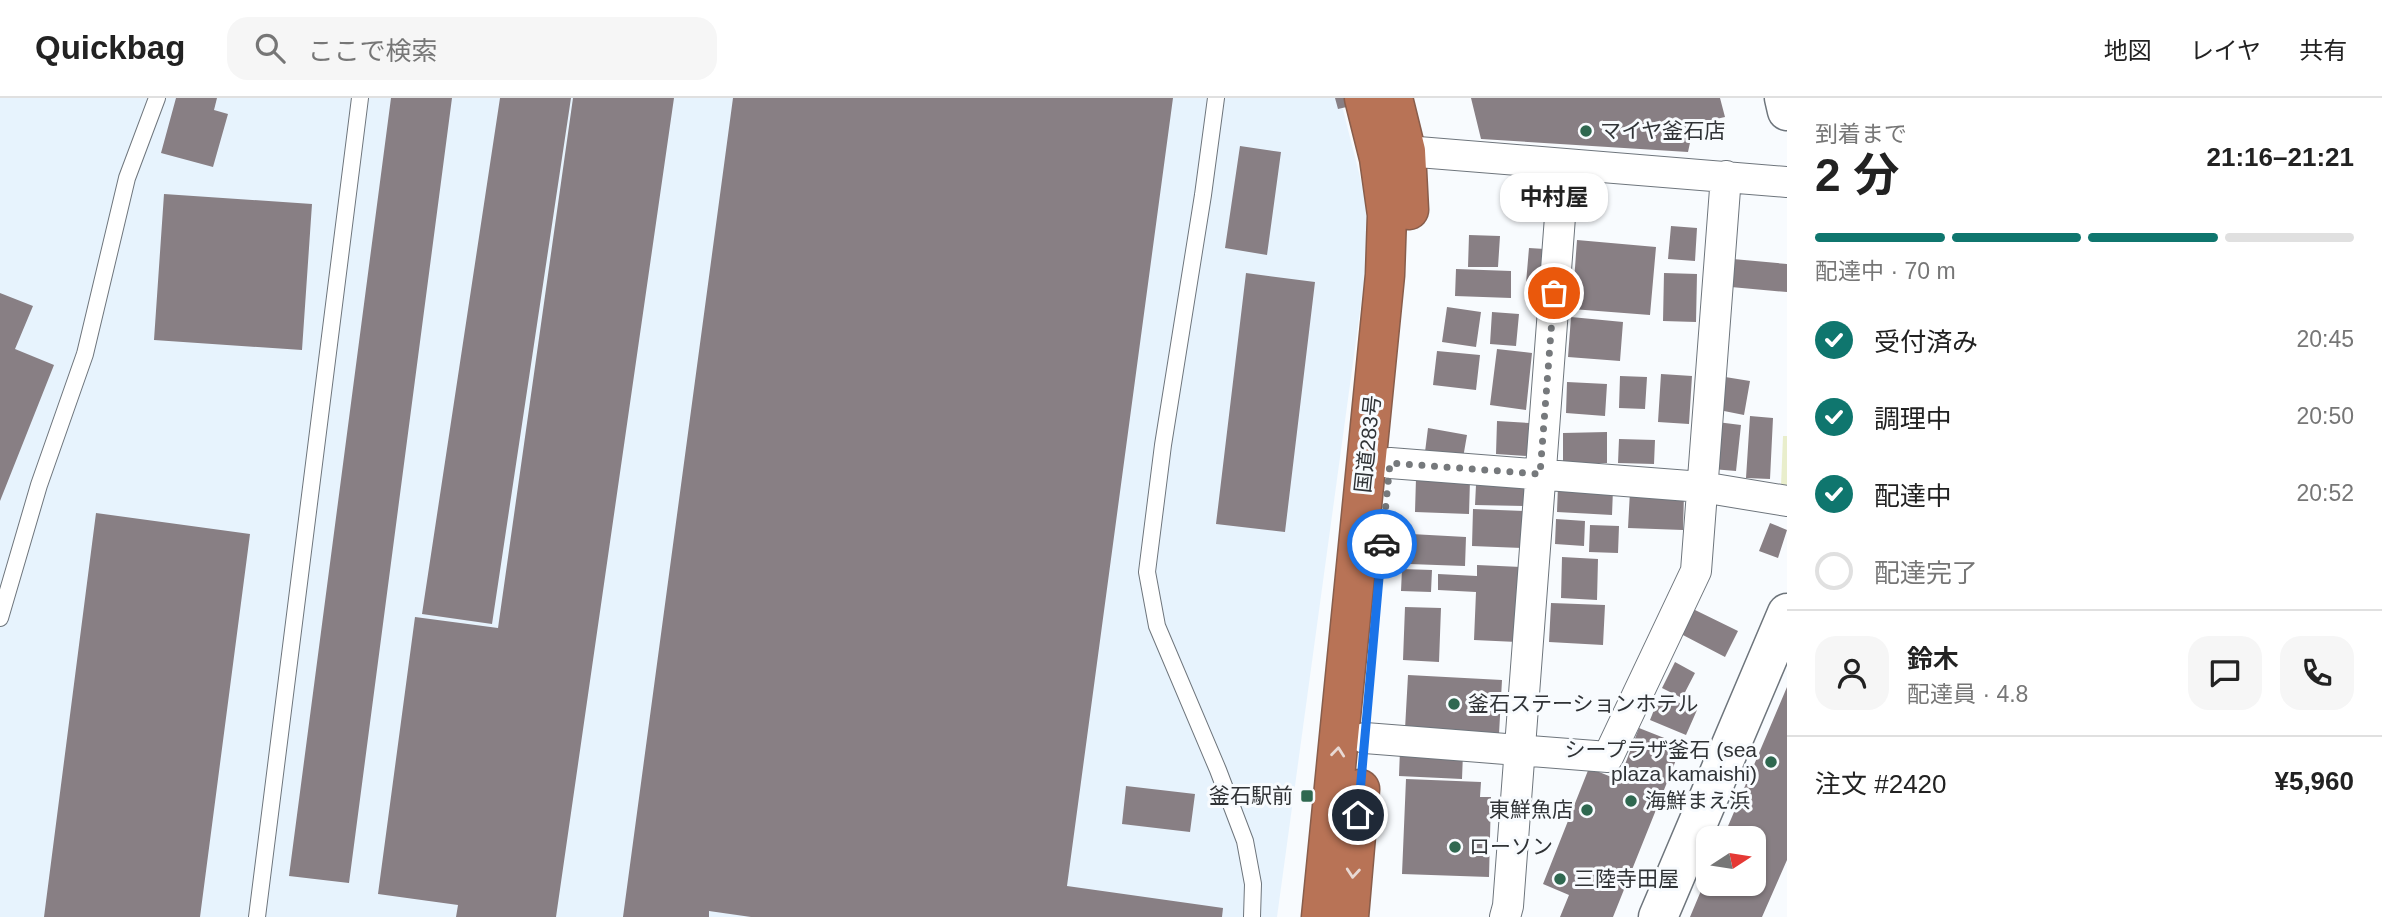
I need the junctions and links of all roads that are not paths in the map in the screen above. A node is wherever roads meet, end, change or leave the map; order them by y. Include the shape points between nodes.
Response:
1 (158, 98) edge
2 (360, 98) edge
3 (1216, 98) edge
4 (1364, 98) edge
5 (1393, 98) edge
6 (1784, 98) edge
7 (1787, 111) edge
8 (1392, 155) junction
9 (1564, 164) junction
10 (1726, 176) junction
11 (1787, 182) edge
12 (1390, 463) junction
13 (1540, 474) junction
14 (1702, 487) junction
15 (1787, 501) edge
16 (1787, 613) edge
17 (0, 618) edge
18 (1365, 738) junction
19 (1520, 750) junction
20 (257, 917) edge
21 (1252, 917) edge
22 (1321, 917) edge
23 (1349, 917) edge
24 (1505, 917) edge
25 (1658, 917) edge

1 - 17 lane via 127,178 86,354 39,485
2 - 20 lane
3 - 21 lane via 1147,572 1157,626 1245,841 1253,884
4 - 8 highway, 国道283号
5 - 8 highway, 国道283号
6 - 7 street
8 - 9 street
8 - 12 highway, 国道283号 via 1409,203
22 -> 8 highway, 国道283号 via 1385,275
9 - 10 street
9 - 13 street
10 - 11 street
10 - 14 street
12 - 13 street
12 - 18 highway, 国道283号
13 - 14 street
13 - 19 street
14 - 15 street
14 - 19 street via 1696,571 1608,757
16 - 25 street
18 - 19 street
18 -> 23 highway, 国道283号
19 - 24 street

